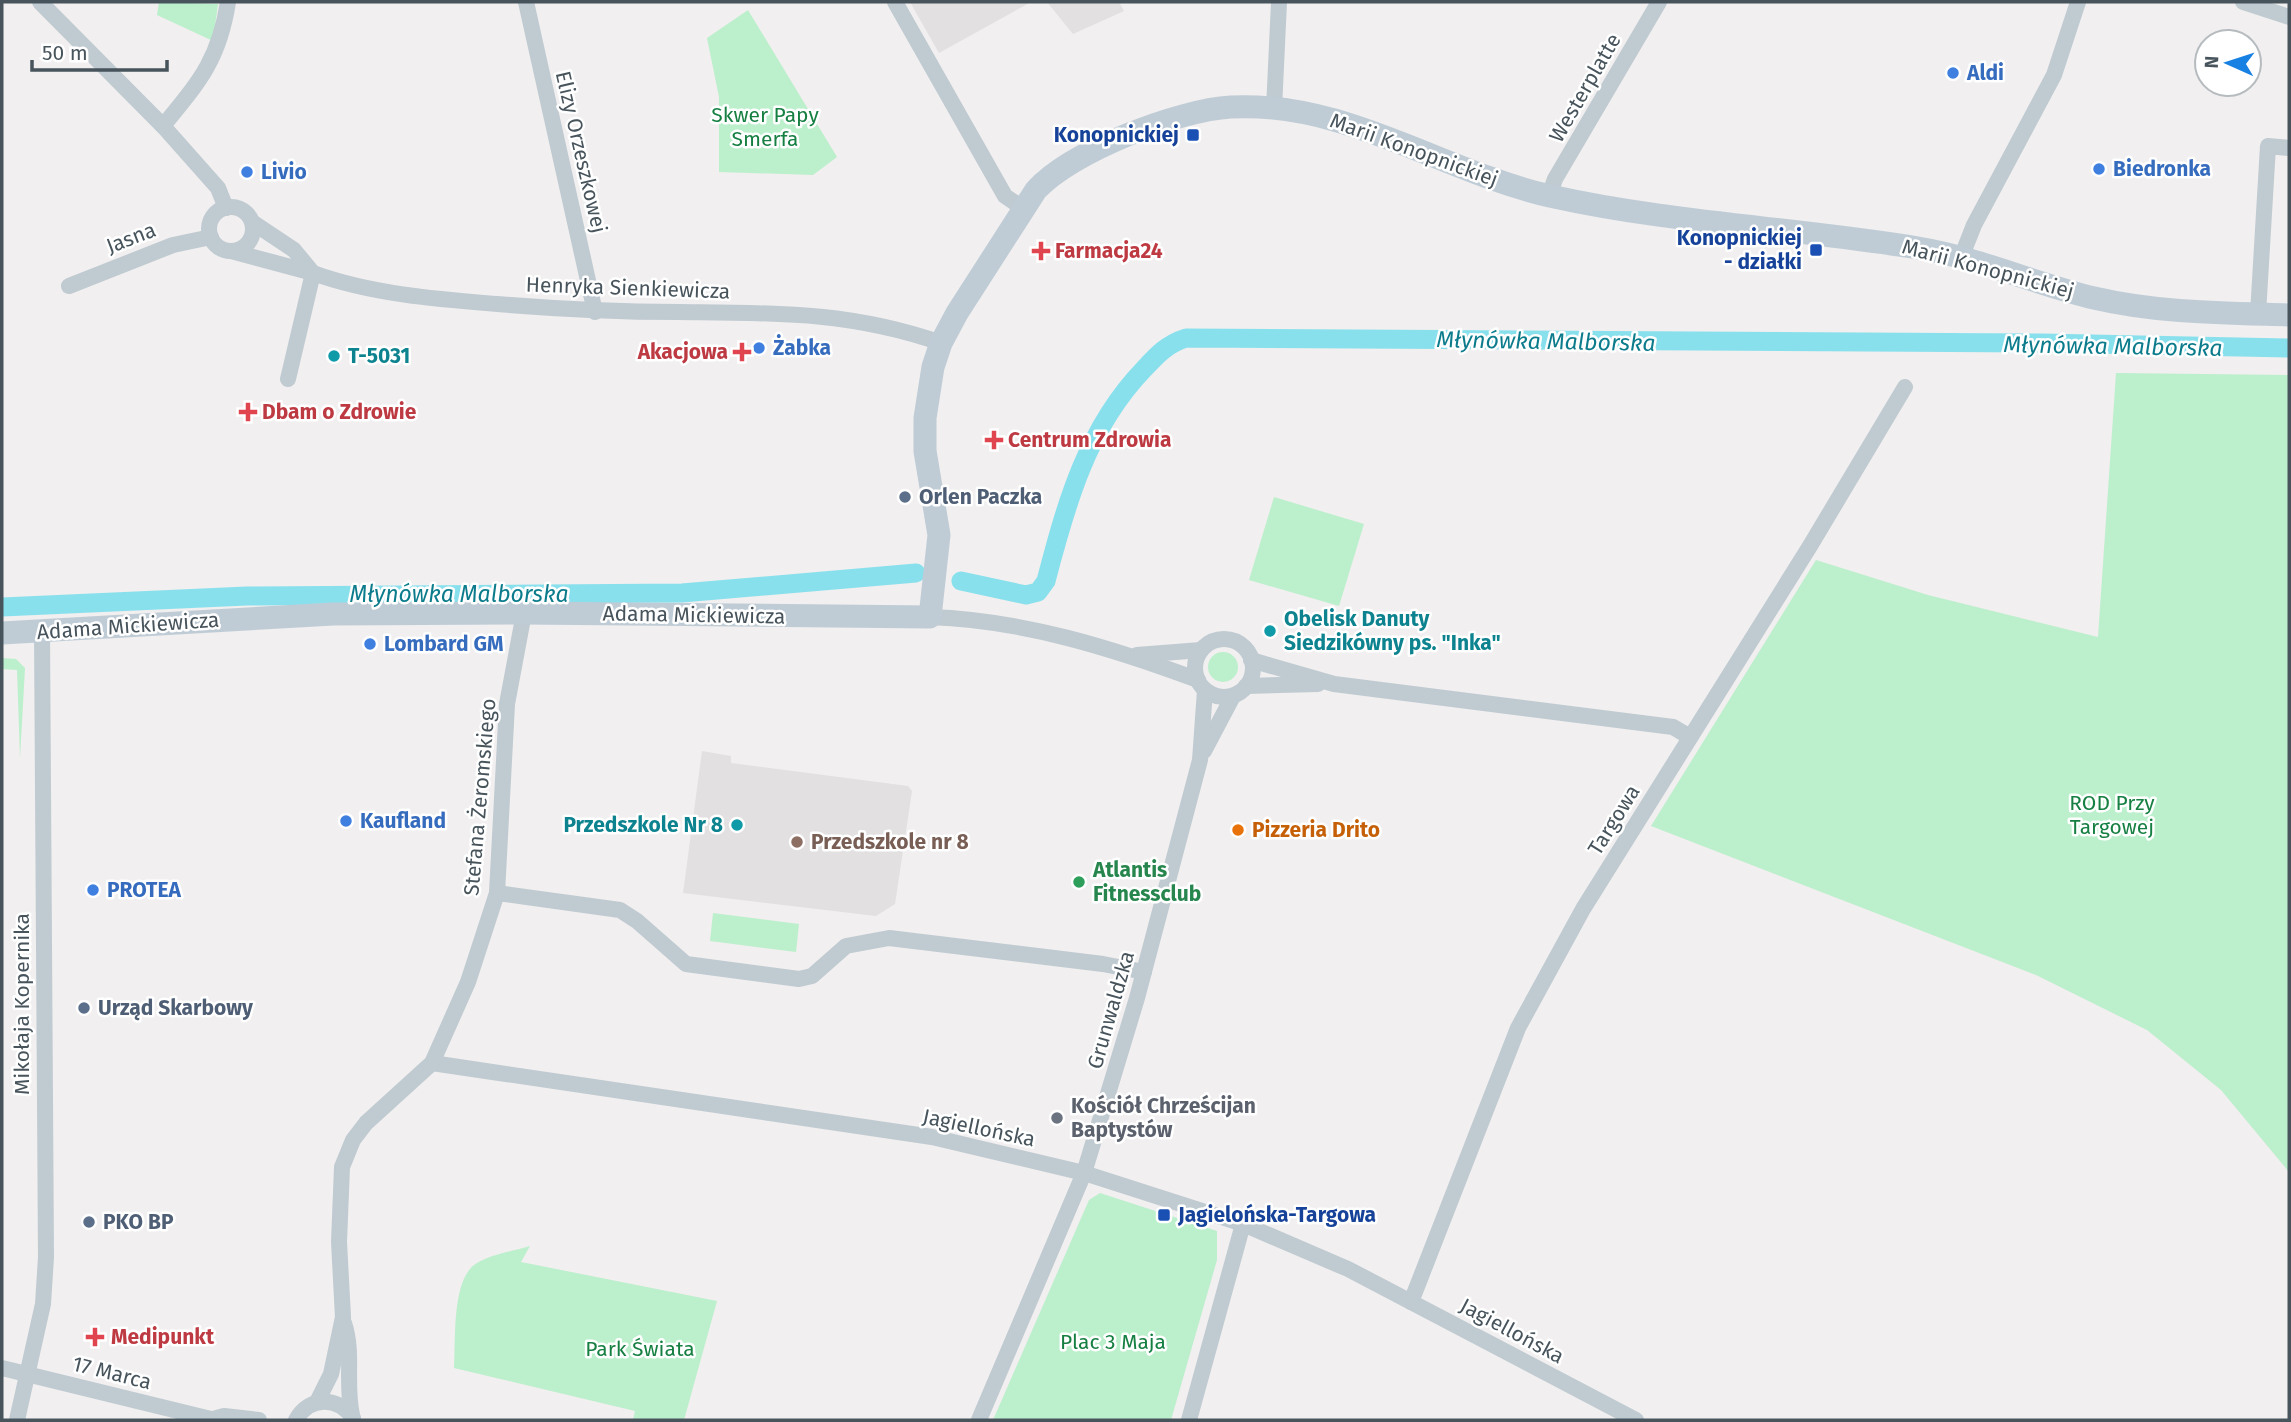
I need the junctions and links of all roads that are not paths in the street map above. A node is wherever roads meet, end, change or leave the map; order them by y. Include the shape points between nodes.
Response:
1 (40, 2) edge
2 (228, 2) edge
3 (526, 2) edge
4 (895, 2) edge
5 (1279, 2) edge
6 (1659, 2) edge
7 (2078, 2) edge
8 (2242, 2) edge
9 (2289, 17) edge
10 (1274, 109) junction
11 (163, 126) junction
12 (2289, 148) edge
13 (1549, 195) junction
14 (226, 208) junction
15 (1024, 209) junction
16 (251, 222) junction
17 (211, 237) junction
18 (231, 250) junction
19 (1961, 258) junction
20 (313, 273) junction
21 (69, 286) dead end
22 (595, 312) junction
23 (2258, 314) junction
24 (2289, 315) edge
25 (941, 343) junction
26 (288, 379) dead end
27 (1905, 387) dead end
28 (524, 613) junction
29 (930, 617) junction
30 (42, 632) junction
31 (2, 633) edge
32 (1202, 650) junction
33 (1131, 655) junction
34 (1251, 660) junction
35 (1334, 684) junction
36 (1201, 685) junction
37 (1240, 691) junction
38 (1690, 737) junction
39 (1200, 760) junction
40 (497, 893) junction
41 (1144, 972) junction
42 (432, 1063) junction
43 (1084, 1173) junction
44 (1243, 1224) junction
45 (1411, 1302) junction
46 (343, 1317) junction
47 (2, 1368) edge
48 (29, 1374) junction
49 (317, 1402) junction
50 (353, 1418) edge
51 (294, 1419) edge
52 (17, 1420) edge
53 (214, 1420) edge
54 (259, 1420) edge
55 (979, 1420) edge
56 (1189, 1420) edge
57 (1636, 1420) edge

1 - 11 street
2 - 11 street via 222,36 205,74
3 - 22 street, Elizy Orzeszkowej
4 - 15 street via 1005,196
5 - 10 street
6 - 13 street, Westerplatte
7 - 19 street via 2054,75
8 - 9 street
10 - 13 street, Marii Konopnickiej via 1344,120 1473,172
10 - 15 street, Marii Konopnickiej via 1230,107 1188,115 1106,144 1049,175
11 - 14 street via 218,188
12 - 23 street via 2268,146
13 - 19 street, Marii Konopnickiej
14 - 16 street via 240,209
14 - 17 street via 212,219
15 - 25 street, Marii Konopnickiej
16 - 18 street via 253,232 247,244
16 - 20 street via 294,250
17 - 18 street via 219,247
17 - 21 street, Jasna via 173,245
18 - 20 street, Henryka Sienkiewicza
19 - 23 street, Marii Konopnickiej via 2123,304
20 - 22 street, Henryka Sienkiewicza via 342,283 404,293
20 - 26 street
22 - 25 street, Henryka Sienkiewicza via 802,313 894,327
23 - 24 street, Marii Konopnickiej
25 - 29 street, Marii Konopnickiej via 925,418 925,451 939,535
27 - 38 street, Targowa
28 - 29 street, Adama Mickiewicza
28 - 30 street, Adama Mickiewicza via 309,615
28 - 40 street, Stefana Żeromskiego via 507,704
29 - 33 street, Adama Mickiewicza via 1035,631
30 - 31 street, Adama Mickiewicza
30 - 48 street, Mikołaja Kopernika via 46,1257 43,1304
32 - 33 street, Adama Mickiewicza
32 - 34 street via 1214,640 1225,639 1241,645
32 - 36 street via 1196,665
33 - 36 street, Adama Mickiewicza
34 - 35 street
34 - 37 street via 1253,669
35 - 37 street
35 - 38 street via 1673,727
36 - 37 street via 1218,696
36 - 39 street, Grunwaldzka
37 - 39 street, Grunwaldzka
38 - 45 street, Targowa via 1583,909 1518,1028
39 - 41 street, Grunwaldzka
40 - 41 street via 620,910 686,964 799,979 812,976 846,946 889,938
40 - 42 street, Stefana Żeromskiego via 468,982
41 - 43 street, Grunwaldzka
42 - 43 street, Jagiellońska via 932,1137
42 - 46 street, Stefana Żeromskiego via 366,1123 342,1167
43 - 44 street, Jagiellońska
43 - 55 street, Grunwaldzka
44 - 45 street, Jagiellońska
44 - 56 street
45 - 57 street, Jagiellońska
46 - 49 street, Stefana Żeromskiego via 331,1374
46 - 50 street, Stefana Żeromskiego via 349,1337 348,1399
47 - 48 street, 17 Marca
48 - 52 street, Mikołaja Kopernika
48 - 53 street, 17 Marca
49 - 50 street via 337,1403
49 - 51 street
53 - 54 street, 17 Marca via 224,1416

